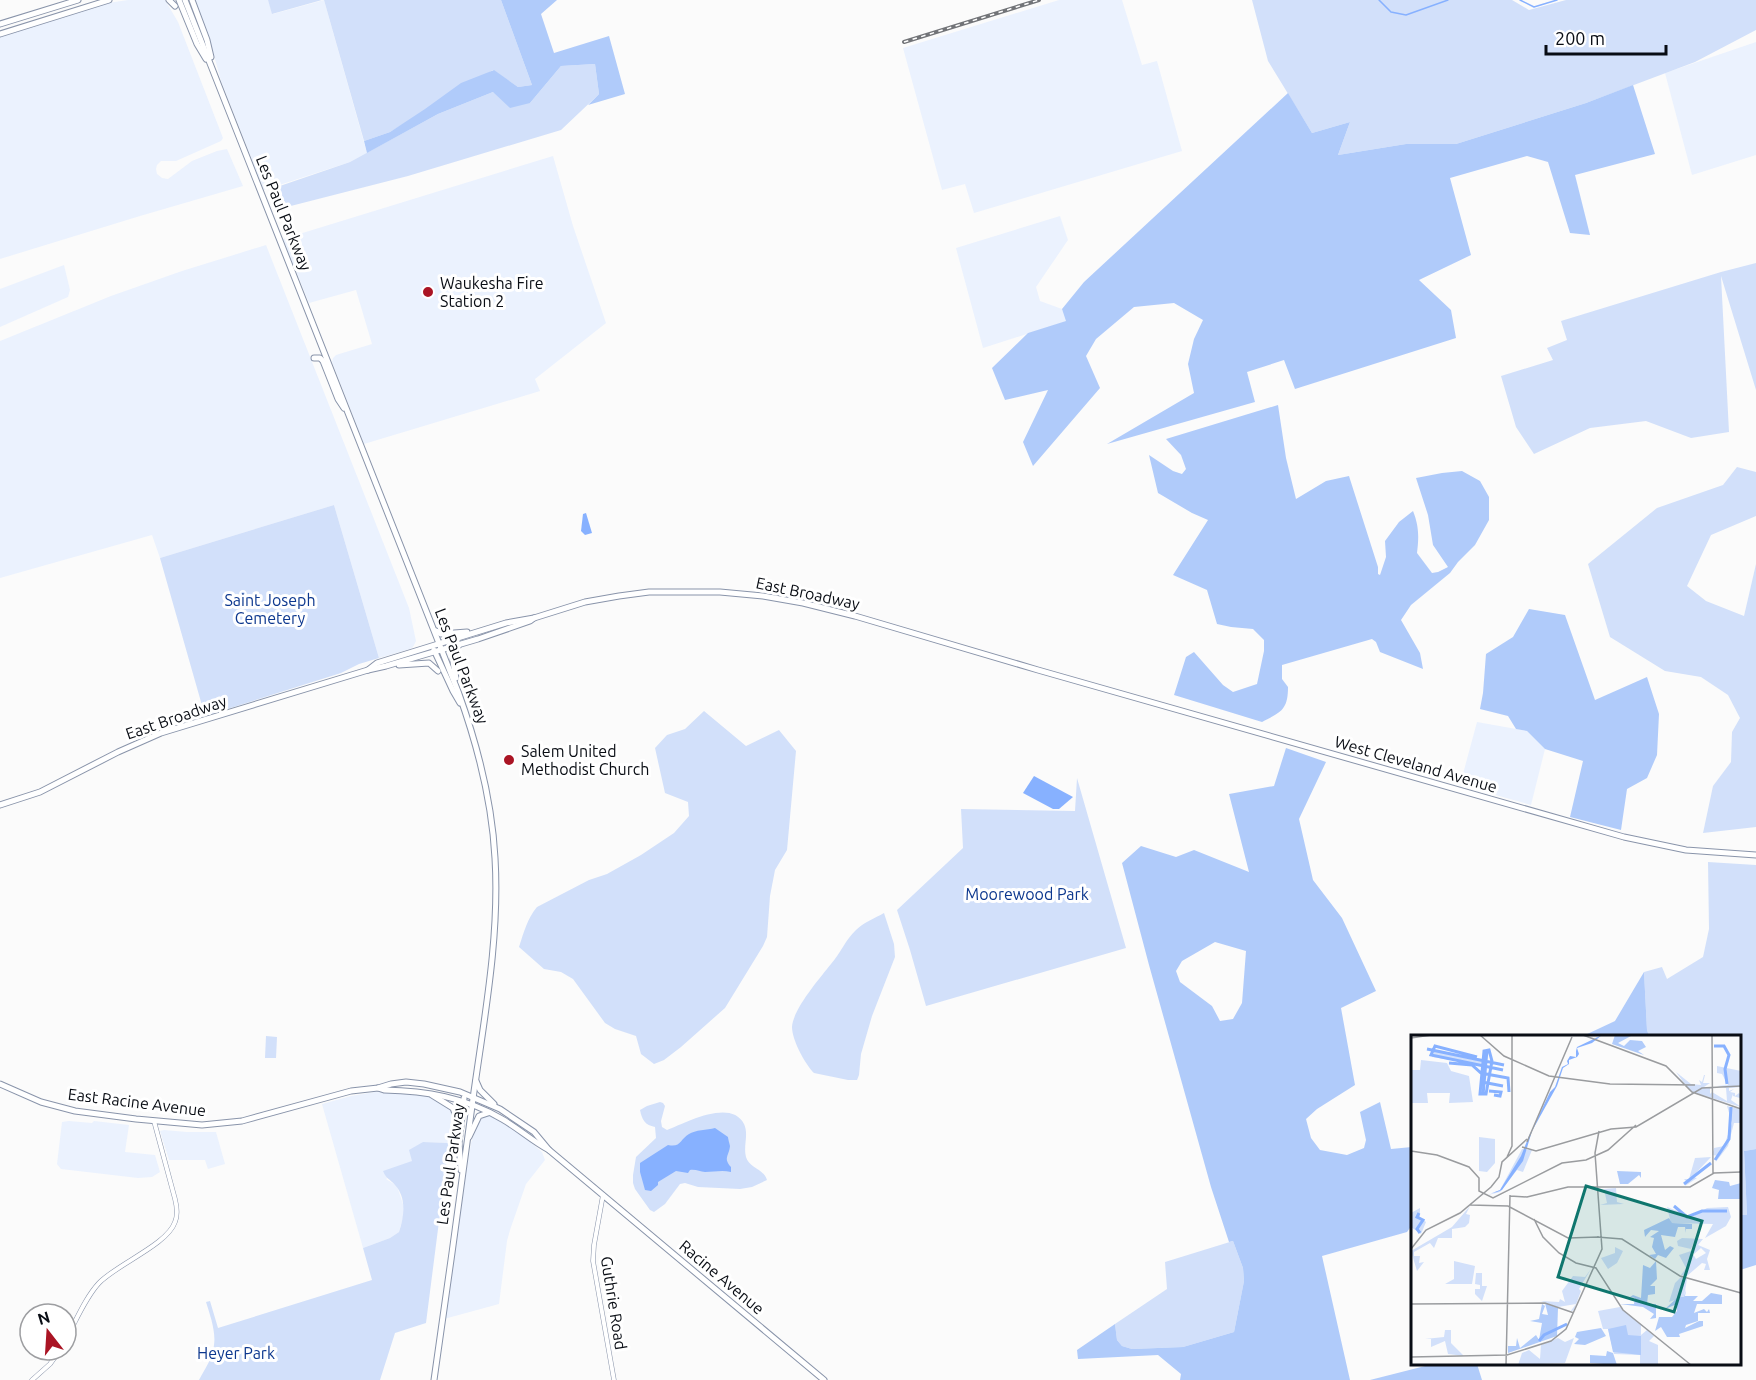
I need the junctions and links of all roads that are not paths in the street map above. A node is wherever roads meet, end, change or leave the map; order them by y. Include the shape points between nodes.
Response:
1 (78, 0) edge
2 (110, 0) edge
3 (169, 0) edge
4 (179, 0) edge
5 (185, 0) edge
6 (192, 0) edge
7 (101, 1) edge
8 (175, 6) dead end
9 (0, 24) edge
10 (0, 34) edge
11 (214, 73) junction
12 (314, 358) dead end
13 (352, 422) junction
14 (534, 618) junction
15 (433, 627) junction
16 (478, 631) junction
17 (439, 643) junction
18 (461, 644) junction
19 (428, 646) junction
20 (436, 651) junction
21 (386, 666) junction
22 (368, 669) junction
23 (438, 671) dead end
24 (1072, 680) joint
25 (457, 689) junction
26 (465, 710) junction
27 (0, 805) edge
28 (1756, 855) edge
29 (476, 1078) junction
30 (0, 1084) edge
31 (378, 1088) junction
32 (428, 1093) junction
33 (467, 1094) junction
34 (462, 1100) junction
35 (472, 1105) junction
36 (500, 1109) junction
37 (490, 1113) junction
38 (457, 1119) dead end
39 (153, 1121) junction
40 (467, 1141) junction
41 (549, 1150) junction
42 (462, 1181) junction
43 (603, 1194) junction
44 (78, 1317) edge
45 (51, 1362) edge
46 (32, 1380) edge
47 (434, 1380) edge
48 (614, 1380) edge
49 (824, 1380) edge

1 - 9 main road
2 - 7 main road
3 - 8 main road
4 - 11 main road
5 - 11 main road, Les Paul Parkway
6 - 11 main road
7 - 10 main road
11 - 13 main road, Les Paul Parkway
12 - 13 main road via 323,361
13 - 15 main road, Les Paul Parkway
14 - 16 main road, East Broadway
14 - 18 main road, East Broadway
14 - 24 main road, East Broadway via 591,601 643,593 754,595 847,614
15 - 16 main road via 441,634
15 - 17 main road, Les Paul Parkway
16 - 17 main road, East Broadway
17 - 19 main road, East Broadway
17 - 20 main road, Les Paul Parkway
18 - 20 main road, East Broadway
18 - 25 main road via 453,654
19 - 20 main road
19 - 22 main road, East Broadway
20 - 21 main road, East Broadway
20 - 25 main road, Les Paul Parkway
20 - 26 main road
21 - 22 main road, East Broadway
21 - 23 main road via 426,663
22 - 27 main road, East Broadway via 161,733 40,792
24 - 28 main road, West Cleveland Avenue via 1631,839 1686,850
25 - 26 main road, Les Paul Parkway
26 - 29 main road, Les Paul Parkway via 486,786 495,860 494,935
29 - 33 main road, Les Paul Parkway
29 - 36 main road via 480,1090
30 - 39 main road, East Racine Avenue via 63,1108
31 - 32 main road, East Racine Avenue
31 - 33 main road, East Racine Avenue via 406,1083
31 - 39 main road, East Racine Avenue via 351,1091 230,1123
32 - 34 main road, East Racine Avenue
32 - 38 main road via 453,1108
33 - 34 main road
33 - 35 main road, Les Paul Parkway
33 - 36 main road, East Racine Avenue
34 - 35 main road, East Racine Avenue
34 - 42 main road
35 - 37 main road, East Racine Avenue
35 - 40 main road, Les Paul Parkway
36 - 41 main road, East Racine Avenue via 534,1132
37 - 40 main road via 479,1116
37 - 41 main road, East Racine Avenue
39 - 44 street via 175,1199 175,1222 164,1236 99,1284
40 - 42 main road, Les Paul Parkway
41 - 43 main road, East Racine Avenue
42 - 47 main road, Les Paul Parkway
43 - 48 street, Guthrie Road via 593,1262
43 - 49 main road, Racine Avenue
45 - 46 street

